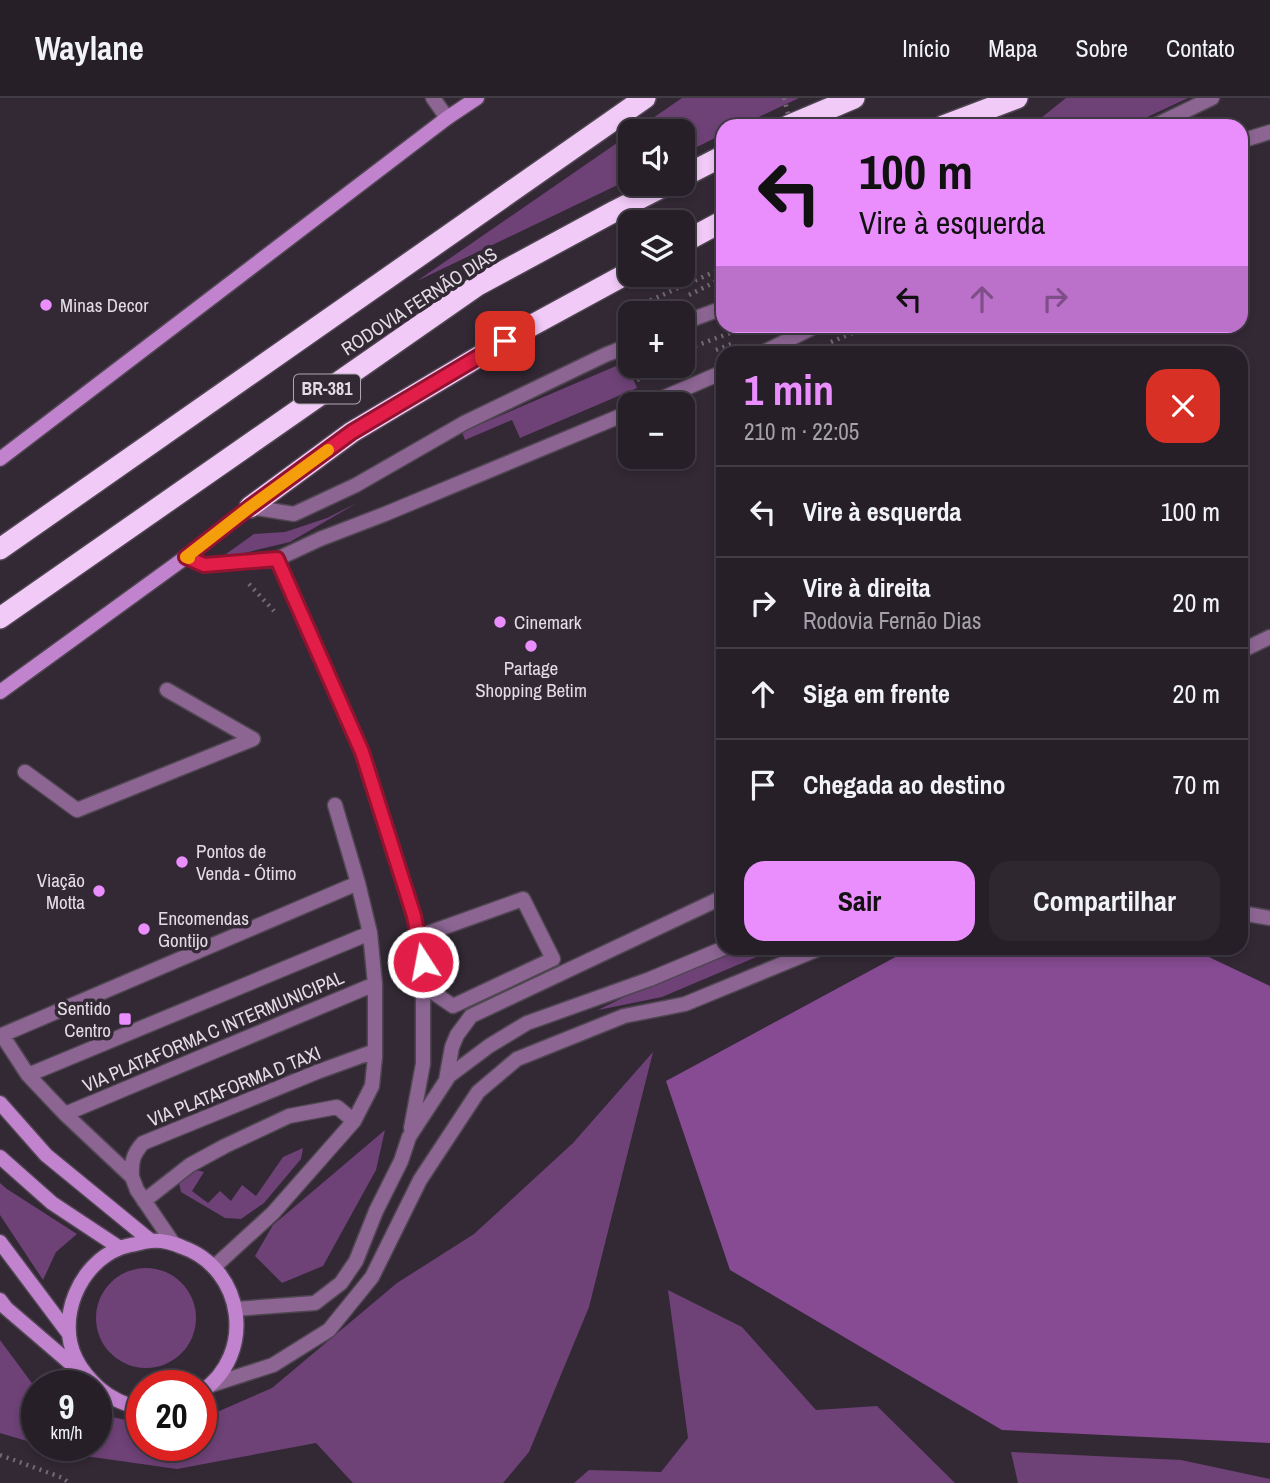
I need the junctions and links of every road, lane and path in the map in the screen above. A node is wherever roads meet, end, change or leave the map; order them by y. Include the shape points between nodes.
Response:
1 (433, 98) edge
2 (477, 98) edge
3 (645, 98) edge
4 (784, 98) edge
5 (854, 98) edge
6 (1017, 98) edge
7 (1212, 98) edge
8 (447, 118) junction
9 (788, 119) edge
10 (806, 119) edge
11 (962, 119) edge
12 (1168, 119) edge
13 (1270, 132) edge
14 (1248, 139) edge
15 (716, 160) edge
16 (695, 170) edge
17 (644, 196) edge
18 (716, 225) edge
19 (695, 236) edge
20 (716, 271) edge
21 (618, 279) edge
22 (716, 281) edge
23 (716, 311) edge
24 (695, 318) edge
25 (727, 333) edge
26 (802, 333) edge
27 (852, 333) edge
28 (830, 342) dead end
29 (695, 346) edge
30 (776, 346) edge
31 (618, 350) edge
32 (716, 375) edge
33 (677, 392) edge
34 (618, 417) edge
35 (0, 459) edge
36 (250, 507) junction
37 (0, 549) edge
38 (186, 557) junction
39 (277, 559) junction
40 (238, 581) dead end
41 (275, 611) dead end
42 (0, 618) edge
43 (1270, 637) edge
44 (1248, 648) edge
45 (167, 690) dead end
46 (0, 692) edge
47 (25, 772) dead end
48 (335, 805) dead end
49 (358, 883) junction
50 (716, 900) edge
51 (1248, 914) edge
52 (1270, 918) edge
53 (370, 933) junction
54 (417, 937) junction
55 (716, 951) edge
56 (804, 955) edge
57 (422, 977) junction
58 (375, 984) junction
59 (375, 1051) junction
60 (28, 1075) junction
61 (446, 1080) junction
62 (0, 1103) edge
63 (65, 1114) junction
64 (354, 1121) junction
65 (409, 1137) junction
66 (0, 1157) edge
67 (132, 1177) junction
68 (144, 1201) junction
69 (151, 1241) junction
70 (0, 1242) edge
71 (173, 1243) junction
72 (120, 1248) junction
73 (214, 1267) junction
74 (0, 1300) edge
75 (236, 1309) junction
76 (69, 1334) junction
77 (79, 1370) edge
78 (83, 1370) edge
79 (217, 1377) edge
80 (217, 1385) edge
81 (0, 1455) edge
82 (69, 1483) edge

1 - 8 street
2 - 8 main road
3 - 37 highway, RODOVIA FERNÃO DIAS / BR-381
4 - 9 path, bridge
5 - 10 highway
6 - 11 highway
7 - 12 street
8 - 35 main road
13 - 14 street
15 - 16 highway
17 - 42 highway, RODOVIA FERNÃO DIAS / BR-381 via 478,285
18 - 19 highway
20 - 22 path via 649,301 656,311
21 - 36 highway, BR-381 via 352,432
23 - 24 street
25 - 29 path
26 - 30 street
27 - 28 path
31 - 36 street via 464,423 356,485 294,514
32 - 33 street
34 - 39 street
36 - 38 main road, BR-381
38 - 39 street via 204,565
38 - 46 main road, BR-381
39 - 54 street via 362,752
40 - 41 path via 249,583
43 - 44 street
45 - 47 street via 253,739 77,810
48 - 49 street
49 - 53 street
49 - 60 street via 2,1035
50 - 61 street via 471,1016 452,1047
51 - 52 street
53 - 58 street
53 - 60 street
54 - 57 street
54 - 57 street via 523,899 553,959 453,1006
55 - 61 street via 527,1023
56 - 80 street via 685,1004 624,1016 517,1059 478,1092 420,1180 372,1277 329,1330 273,1365
57 - 65 street via 423,1064
58 - 59 street
58 - 63 street, VIA PLATAFORMA C INTERMUNICIPAL
59 - 64 street via 372,1086
59 - 67 street, VIA PLATAFORMA D TAXI via 143,1143 134,1153
60 - 63 street
61 - 65 street
62 - 69 main road via 46,1155
63 - 67 street
64 - 68 street via 337,1107 289,1116 190,1165
64 - 73 street via 273,1213
65 - 75 street via 356,1261 341,1283 315,1303
66 - 72 main road via 52,1203
67 - 68 street
68 - 71 street
69 - 71 main road
69 - 72 main road
70 - 76 main road
71 - 73 main road
72 - 76 main road via 97,1262 80,1283 71,1307
73 - 75 main road
74 - 77 main road
75 - 79 main road via 233,1350
76 - 78 main road
81 - 82 path

